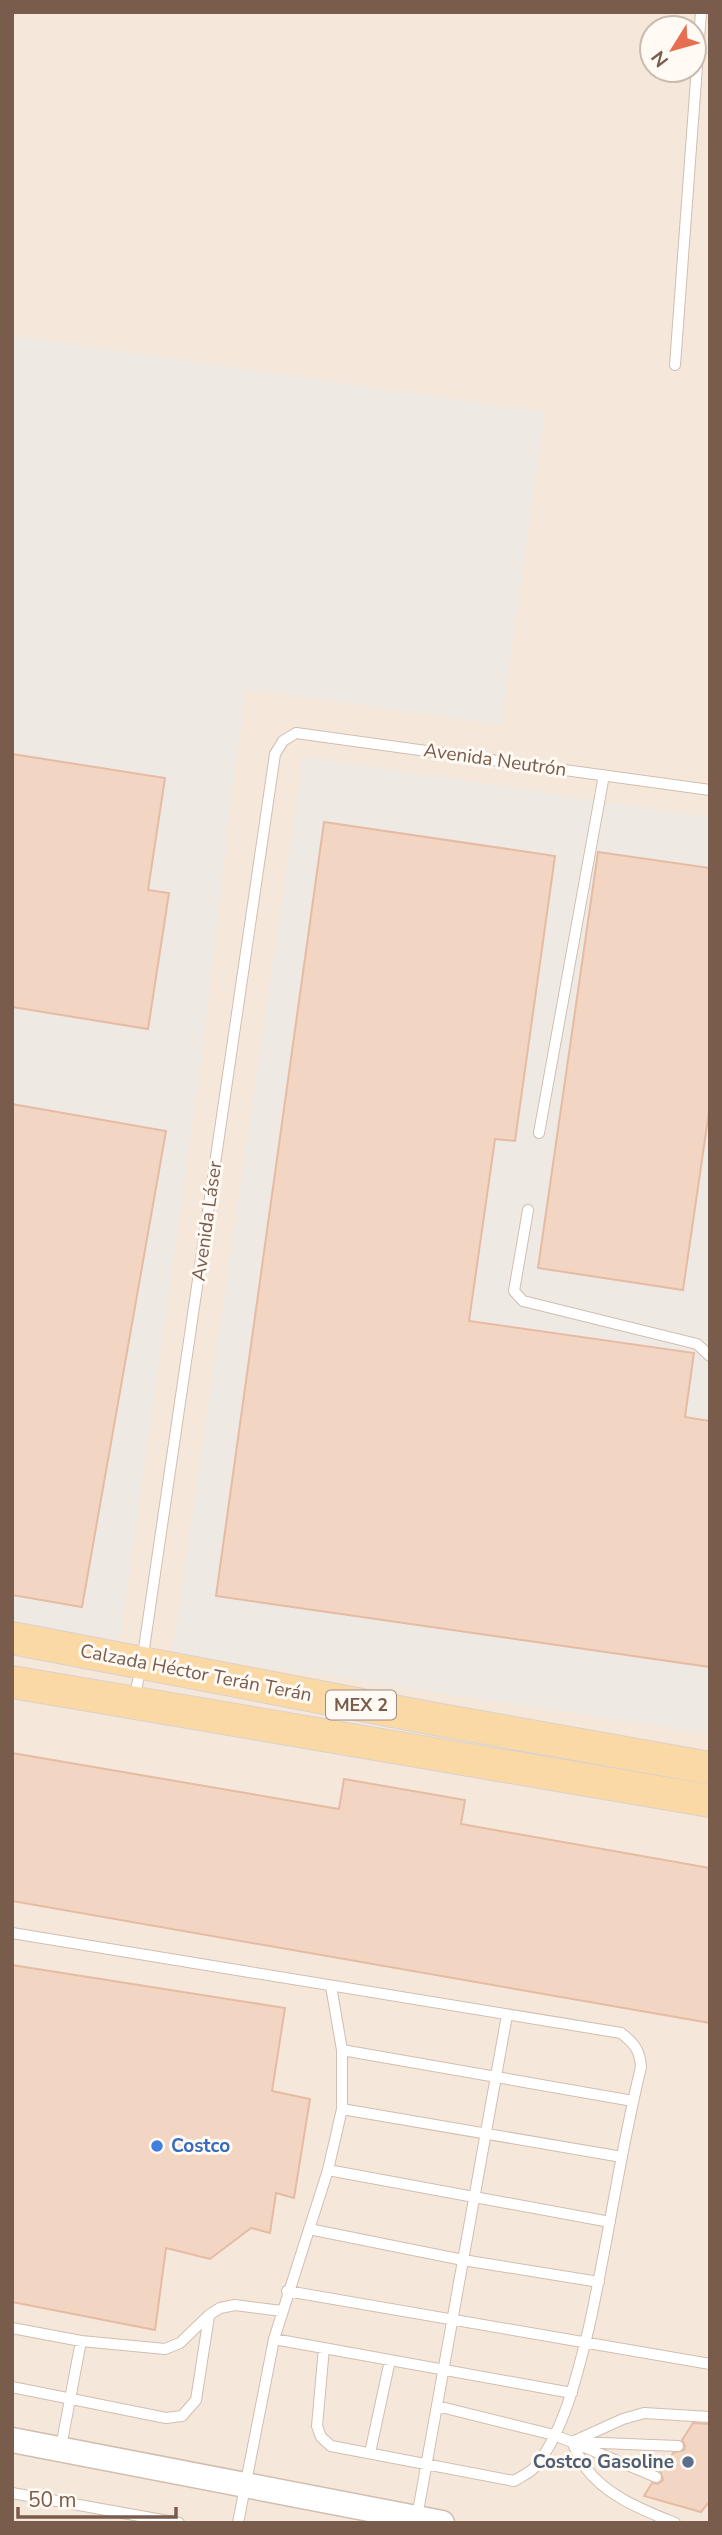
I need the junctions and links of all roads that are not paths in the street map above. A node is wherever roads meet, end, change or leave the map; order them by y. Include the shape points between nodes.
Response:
1 (701, 12) edge
2 (675, 365) dead end
3 (283, 741) joint
4 (604, 775) junction
5 (710, 790) edge
6 (539, 1133) dead end
7 (527, 1210) dead end
8 (710, 1356) edge
9 (12, 1638) edge
10 (142, 1662) junction
11 (12, 1682) edge
12 (133, 1703) junction
13 (710, 1768) edge
14 (710, 1801) edge
15 (12, 1933) edge
16 (331, 1986) junction
17 (507, 2015) junction
18 (342, 2050) junction
19 (496, 2076) junction
20 (633, 2101) junction
21 (342, 2109) junction
22 (485, 2134) junction
23 (622, 2157) junction
24 (328, 2170) junction
25 (474, 2198) junction
26 (610, 2222) junction
27 (309, 2229) junction
28 (463, 2260) junction
29 (599, 2282) junction
30 (288, 2291) junction
31 (282, 2311) junction
32 (209, 2315) junction
33 (453, 2318) junction
34 (12, 2328) edge
35 (274, 2339) junction
36 (81, 2342) junction
37 (585, 2343) junction
38 (324, 2348) junction
39 (390, 2360) junction
40 (710, 2364) edge
41 (443, 2369) junction
42 (12, 2388) edge
43 (572, 2393) junction
44 (71, 2399) junction
45 (437, 2406) junction
46 (710, 2417) edge
47 (554, 2435) junction
48 (12, 2440) edge
49 (572, 2442) junction
50 (678, 2446) dead end
51 (60, 2450) junction
52 (370, 2453) junction
53 (427, 2463) junction
54 (656, 2477) dead end
55 (244, 2485) junction
56 (12, 2493) edge
57 (416, 2519) junction
58 (178, 2523) edge
59 (238, 2523) edge
60 (442, 2523) edge
61 (675, 2523) edge

1 - 2 lane
3 - 4 lane, Avenida Neutrón via 296,733
3 - 10 lane, Avenida Láser via 275,754
4 - 5 lane, Avenida Neutrón
4 - 6 lane
7 - 8 lane via 514,1290 523,1301 697,1344
9 - 10 main road, Calzada Héctor Terán Terán / MEX 2
10 - 12 lane, Avenida Láser
10 - 13 main road, Calzada Héctor Terán Terán / MEX 2
11 - 12 main road, Calzada Héctor Terán Terán / MEX 2
12 - 14 main road, Calzada Héctor Terán Terán / MEX 2
15 - 16 lane
16 - 17 lane
16 - 18 lane
17 - 19 lane
17 - 20 lane via 621,2033 640,2055 642,2067
18 - 19 lane
18 - 21 lane
19 - 20 lane
19 - 22 lane
20 - 23 lane
21 - 22 lane
21 - 24 lane
22 - 23 lane
22 - 25 lane
23 - 26 lane
24 - 25 lane
24 - 27 lane
25 - 26 lane
25 - 28 lane
26 - 29 lane
27 - 28 lane
27 - 30 lane
28 - 29 lane
28 - 33 lane
29 - 37 lane
30 - 31 lane
30 - 33 lane
31 - 32 lane via 235,2305
31 - 35 lane
32 - 36 lane via 180,2343 165,2349
32 - 44 lane via 196,2400 182,2416 166,2418
33 - 37 lane
33 - 41 lane
34 - 36 lane
35 - 38 lane
35 - 55 lane
36 - 44 lane
37 - 40 lane
37 - 43 lane
38 - 39 lane
38 - 52 lane via 317,2426 321,2437 331,2446
39 - 41 lane
39 - 52 lane
41 - 43 lane
41 - 45 lane
42 - 44 lane
43 - 47 lane
44 - 51 lane
45 - 47 lane
45 - 53 lane
46 - 49 lane via 644,2413
47 - 49 lane
47 - 53 lane via 537,2465 514,2481
48 - 51 street
49 - 50 lane
49 - 54 lane
49 - 61 lane via 585,2468 616,2494 634,2507
51 - 55 street
52 - 53 lane
53 - 57 lane
55 - 57 street
55 - 59 lane
56 - 58 lane
57 - 60 street

